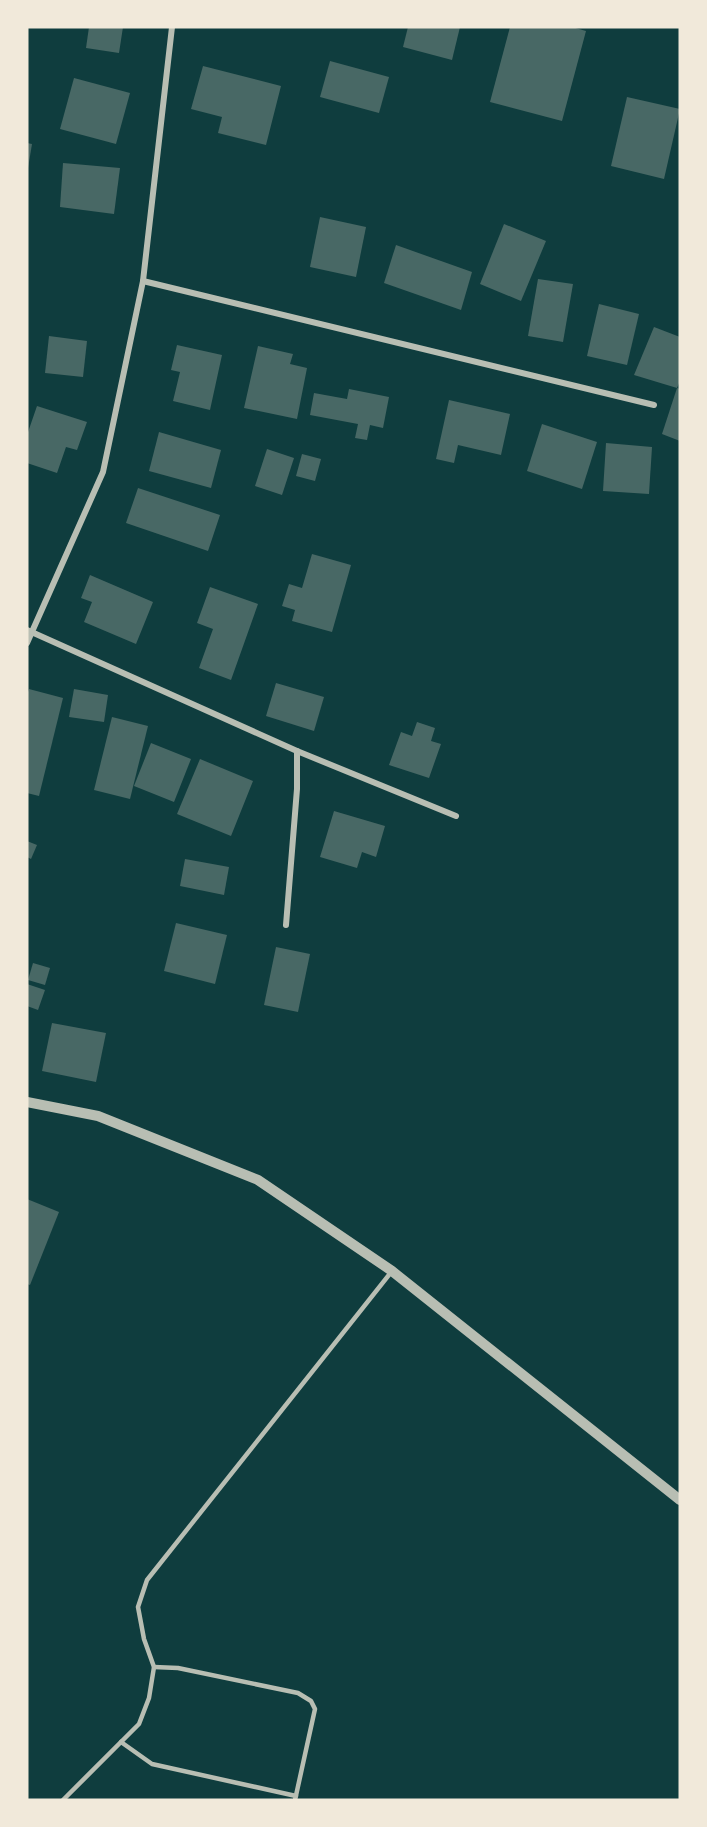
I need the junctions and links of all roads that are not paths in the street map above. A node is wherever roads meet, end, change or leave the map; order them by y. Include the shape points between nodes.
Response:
1 (172, 27) edge
2 (143, 281) junction
3 (654, 405) dead end
4 (30, 631) edge
5 (27, 643) edge
6 (297, 751) junction
7 (456, 816) dead end
8 (286, 925) dead end
9 (27, 1102) edge
10 (392, 1271) junction
11 (680, 1500) edge
12 (154, 1667) junction
13 (120, 1742) junction
14 (296, 1798) edge
15 (63, 1800) edge

1 - 2 street
2 - 3 street
2 - 4 street via 103,472
4 - 5 street
4 - 6 street
6 - 7 street
6 - 8 street
9 - 10 street via 98,1116 258,1180
10 - 11 street
10 - 12 lane via 147,1580 138,1607
12 - 13 lane via 149,1698 139,1724
12 - 14 lane via 178,1668 298,1693 310,1701 315,1709
13 - 14 lane via 152,1764
13 - 15 lane

